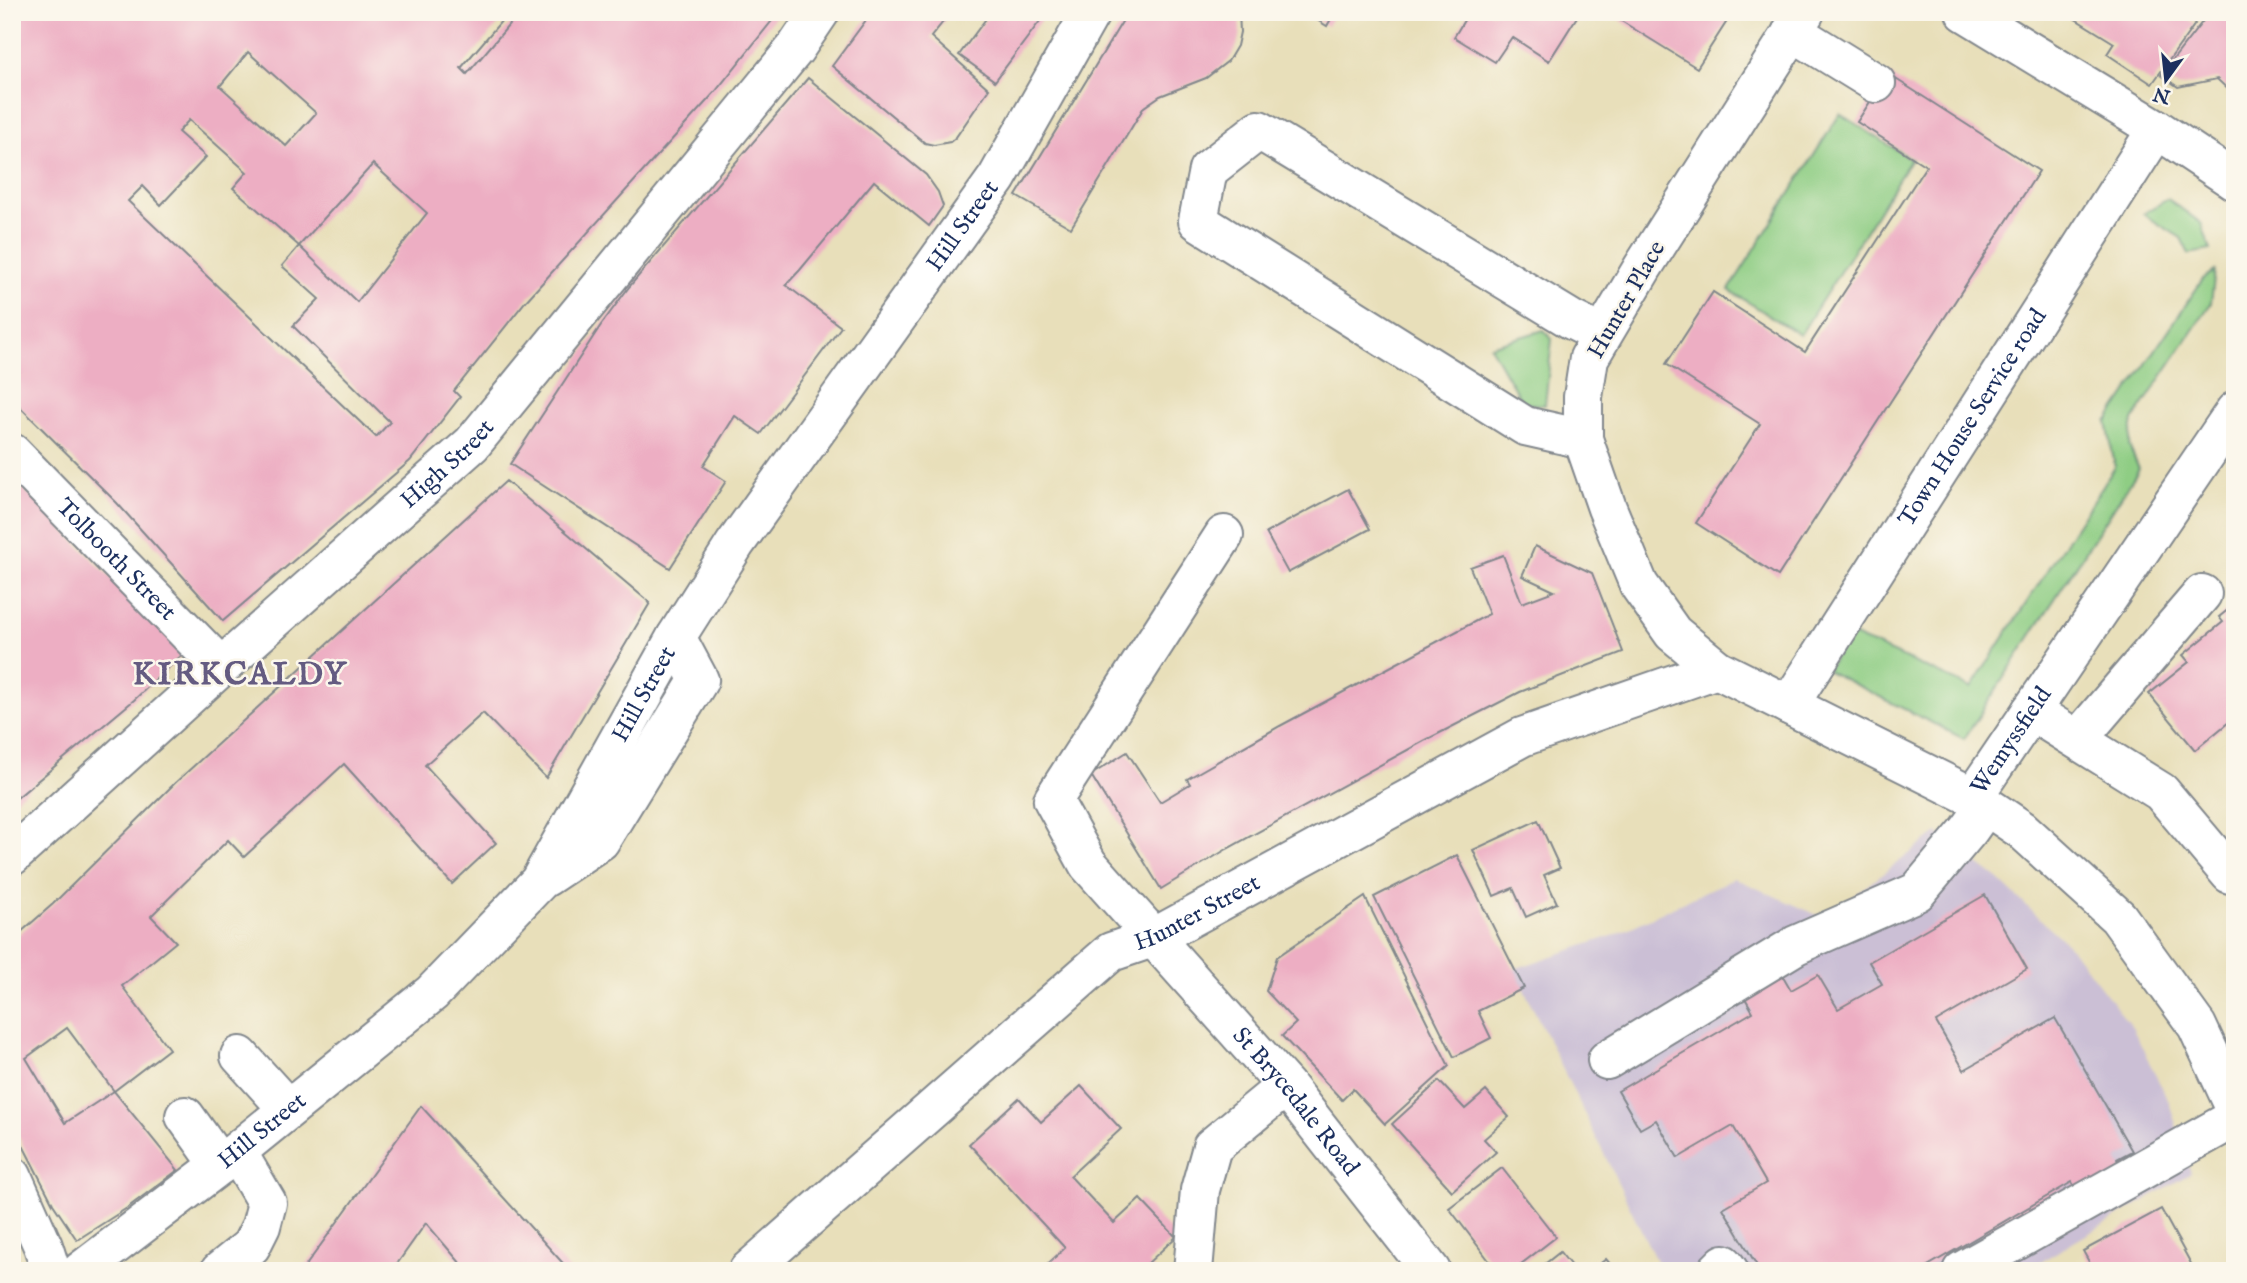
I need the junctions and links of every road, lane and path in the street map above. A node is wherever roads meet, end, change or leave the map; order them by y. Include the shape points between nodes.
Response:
1 (820, 12) edge
2 (1091, 12) edge
3 (1965, 12) edge
4 (1798, 22) edge
5 (1876, 83) dead end
6 (2157, 129) junction
7 (2235, 181) edge
8 (1602, 335) junction
9 (2235, 411) edge
10 (1583, 439) junction
11 (12, 453) edge
12 (1224, 535) dead end
13 (2202, 594) dead end
14 (221, 667) junction
15 (1717, 669) junction
16 (1789, 705) junction
17 (2031, 711) junction
18 (2078, 739) junction
19 (1980, 802) junction
20 (12, 856) edge
21 (2230, 874) dead end
22 (1155, 937) junction
23 (240, 1056) dead end
24 (1607, 1060) dead end
25 (1286, 1086) junction
26 (2235, 1108) edge
27 (288, 1109) junction
28 (185, 1116) dead end
29 (2235, 1118) edge
30 (229, 1159) junction
31 (12, 1176) edge
32 (51, 1271) edge
33 (81, 1271) edge
34 (220, 1271) edge
35 (748, 1271) edge
36 (1193, 1271) edge
37 (1431, 1271) edge
38 (1717, 1271) edge
39 (1728, 1271) edge
40 (1962, 1271) edge

1 - 14 street, High Street via 795,49 472,444
2 - 27 street, Hill Street via 997,178 735,544 678,634 539,882 432,993
3 - 6 street
4 - 5 street
4 - 8 street, Hunter Place
6 - 7 street
6 - 16 street, Town House Service road
8 - 10 street, Hunter Place via 1589,358
8 - 10 street via 1259,130 1208,170 1198,221 1525,426
9 - 17 street, Wemyssfield
10 - 15 street, Hunter Place via 1639,585 1673,633
11 - 14 street, Tolbooth Street
12 - 22 street, St Brycedale Road via 1053,800 1088,864
13 - 18 street
14 - 20 street, High Street
15 - 16 street, Hunter Place
15 - 22 street, Hunter Street via 1522,737
16 - 19 street, Hunter Place
17 - 18 street
17 - 19 street, Wemyssfield
18 - 21 street via 2161,792
19 - 24 street via 1969,830 1917,891 1796,945
19 - 26 street, Wemyssfield via 2022,830 2118,917 2197,1026
22 - 25 street, St Brycedale Road
22 - 35 street, Hunter Street via 1111,952
23 - 27 street
25 - 36 street via 1212,1147 1200,1190
25 - 37 street, St Brycedale Road
27 - 30 street, Hill Street
28 - 30 street
29 - 40 street
30 - 33 street, Hill Street
30 - 34 street via 267,1203 251,1246
31 - 32 street
38 - 39 street via 1724,1264

